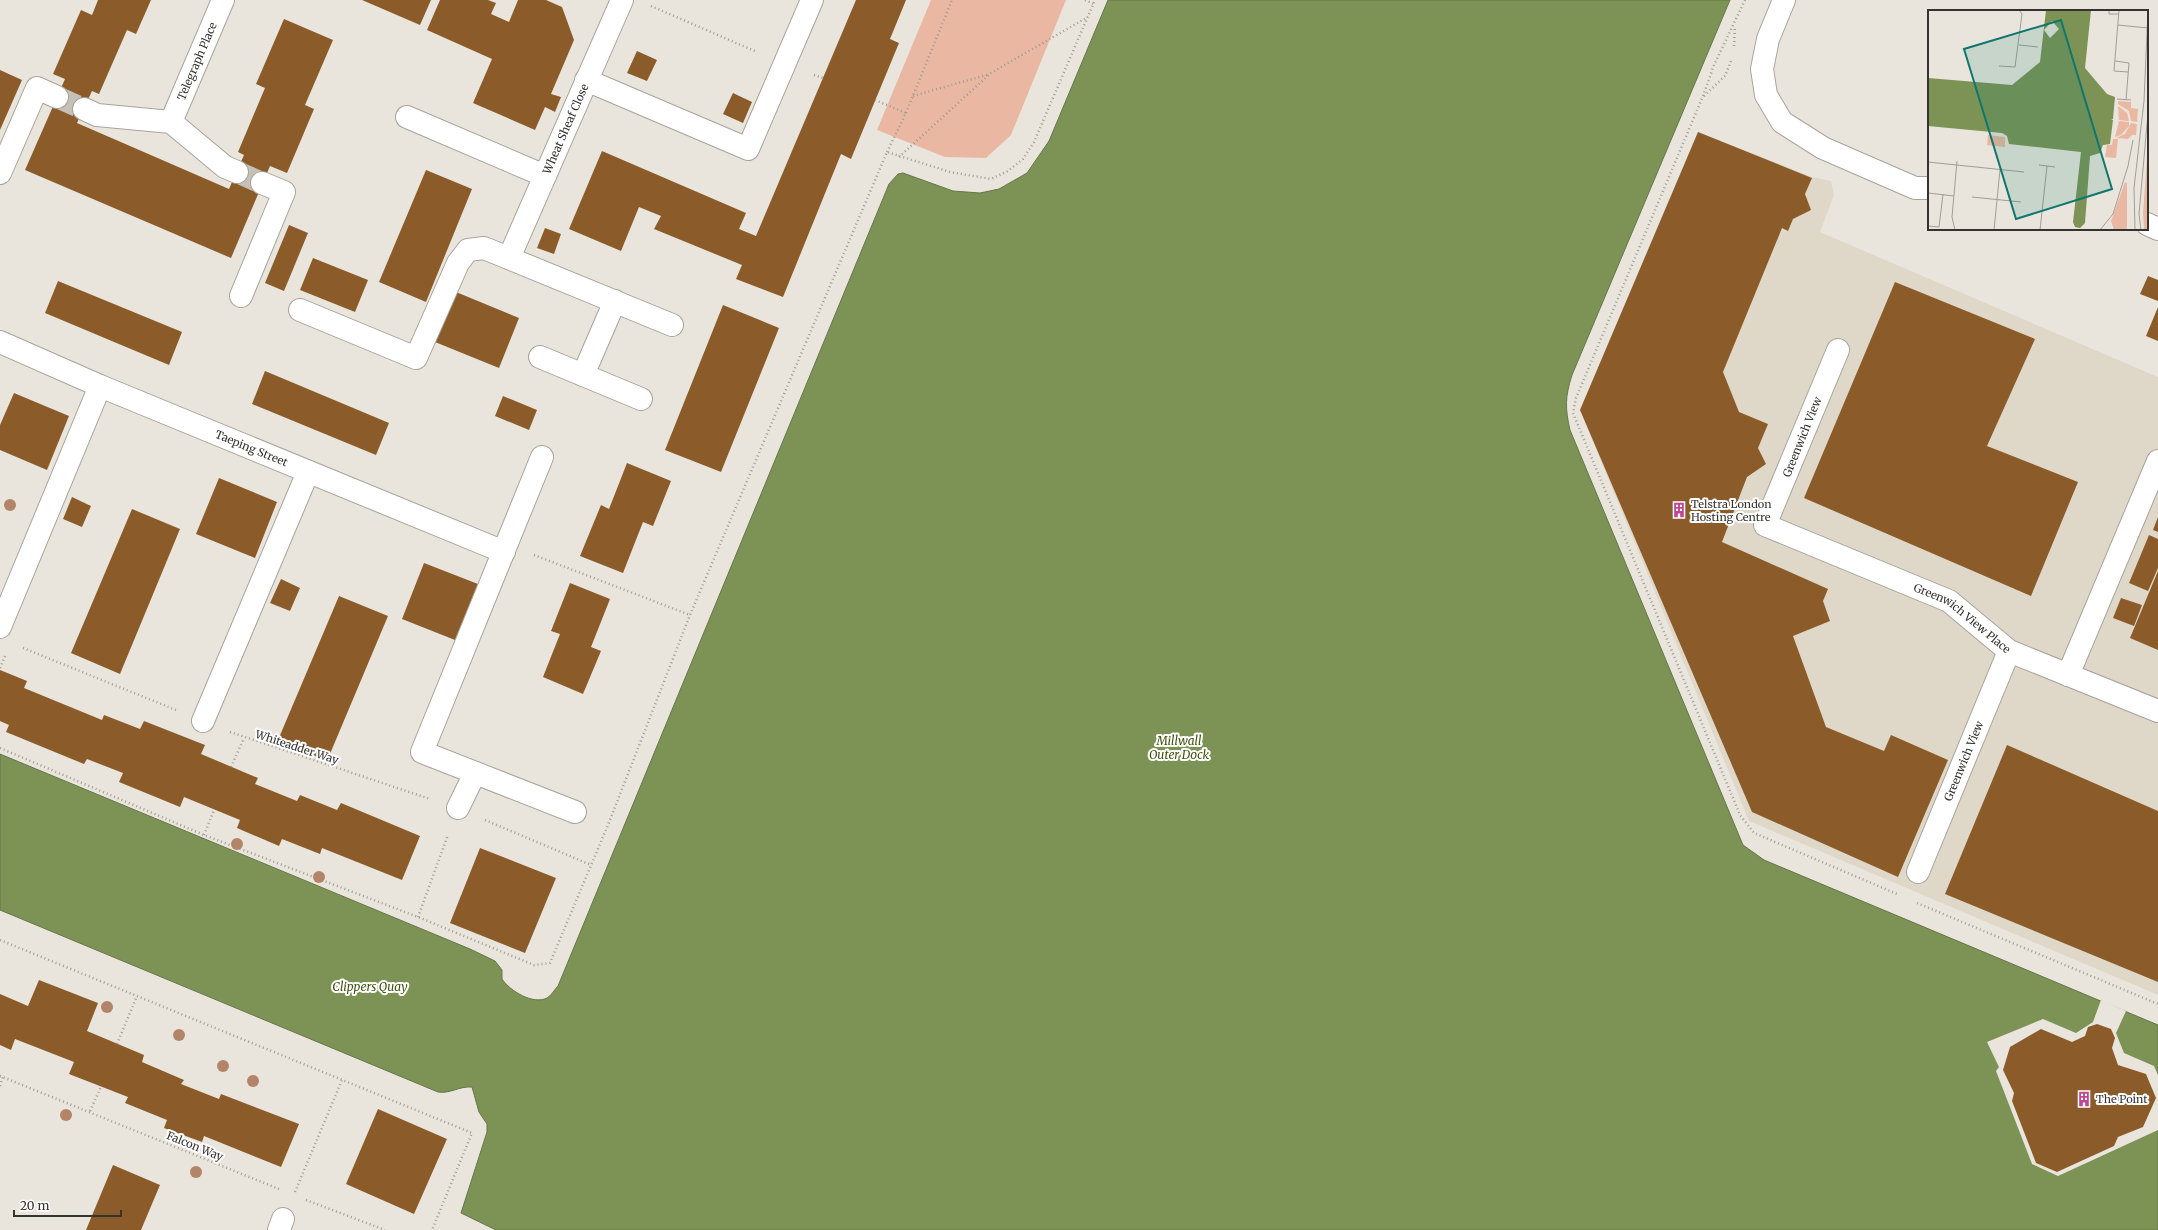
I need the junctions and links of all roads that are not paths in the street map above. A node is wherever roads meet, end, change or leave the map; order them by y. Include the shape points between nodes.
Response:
1 (223, 0) edge
2 (622, 0) edge
3 (812, 0) edge
4 (1784, 0) edge
5 (586, 80) junction
6 (57, 97) tunnel mouth
7 (84, 109) tunnel mouth
8 (407, 117) dead end
9 (171, 122) junction
10 (237, 172) tunnel mouth
11 (0, 173) edge
12 (545, 176) junction
13 (262, 183) tunnel mouth
14 (1928, 188) edge
15 (2148, 224) edge
16 (2158, 229) edge
17 (509, 258) junction
18 (241, 296) dead end
19 (615, 301) junction
20 (300, 310) dead end
21 (672, 325) dead end
22 (0, 342) edge
23 (1838, 350) dead end
24 (540, 357) dead end
25 (583, 375) junction
26 (100, 386) junction
27 (641, 399) dead end
28 (542, 456) dead end
29 (2158, 461) edge
30 (308, 472) junction
31 (1766, 525) joint
32 (504, 552) junction
33 (0, 626) edge
34 (2009, 651) junction
35 (2068, 675) junction
36 (2158, 712) edge
37 (203, 721) road end
38 (475, 773) junction
39 (458, 808) road end
40 (574, 812) dead end
41 (1918, 872) dead end

1 - 9 street, Telegraph Place
2 - 5 street, Wheat Sheaf Close
3 - 5 street via 748,149
4 - 14 street via 1768,39 1762,70 1766,95 1782,122 1822,148 1915,188
5 - 12 street, Wheat Sheaf Close
6 - 11 street via 37,88
7 - 9 street via 97,115
8 - 12 street
9 - 10 street via 225,167
12 - 17 street, Wheat Sheaf Close
13 - 18 street via 284,192
15 - 16 street
17 - 19 street
17 - 20 street via 484,248 468,250 458,263 416,358
19 - 21 street
19 - 25 street
22 - 26 street, Taeping Street
23 - 31 street, Greenwich View
24 - 25 street
25 - 27 street
26 - 30 street, Taeping Street
26 - 33 street
28 - 32 street
29 - 35 street
30 - 32 street, Taeping Street
30 - 37 street
31 - 34 street, Greenwich View Place via 1949,601
32 - 38 street via 422,752
34 - 35 street, Greenwich View Place
34 - 41 street, Greenwich View
35 - 36 street, Greenwich View Place
38 - 39 street
38 - 40 street

